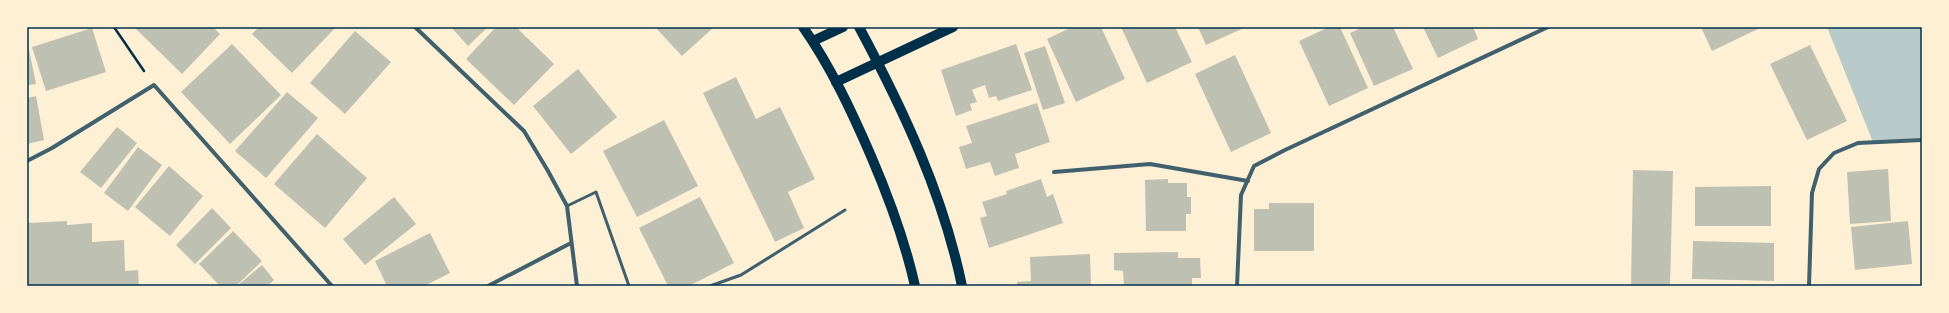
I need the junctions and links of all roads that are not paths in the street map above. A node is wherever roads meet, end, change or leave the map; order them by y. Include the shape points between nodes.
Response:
1 (415, 27) edge
2 (803, 27) edge
3 (843, 27) edge
4 (859, 27) edge
5 (952, 27) edge
6 (1548, 27) edge
7 (813, 42) junction
8 (878, 62) junction
9 (836, 82) junction
10 (1922, 140) edge
11 (27, 161) edge
12 (1054, 172) dead end
13 (1248, 181) junction
14 (567, 206) junction
15 (845, 210) dead end
16 (571, 243) junction
17 (332, 286) edge
18 (488, 286) edge
19 (577, 286) edge
20 (629, 286) edge
21 (710, 286) edge
22 (915, 286) edge
23 (962, 286) edge
24 (1237, 286) edge
25 (1809, 286) edge

1 - 14 street via 524,131
2 - 7 main road
3 - 7 main road
4 - 8 main road
5 - 8 main road
6 - 13 street via 1254,166
7 - 9 main road
8 - 9 main road
8 - 23 main road via 895,94 933,185
9 - 22 main road via 853,114 890,201
10 - 25 street via 1858,143 1834,152 1819,169 1812,193
11 - 17 street via 154,85
12 - 13 street via 1150,164
13 - 24 street via 1241,195
14 - 16 street
14 - 20 lane via 596,192
15 - 21 lane via 741,275
16 - 18 street
16 - 19 street

